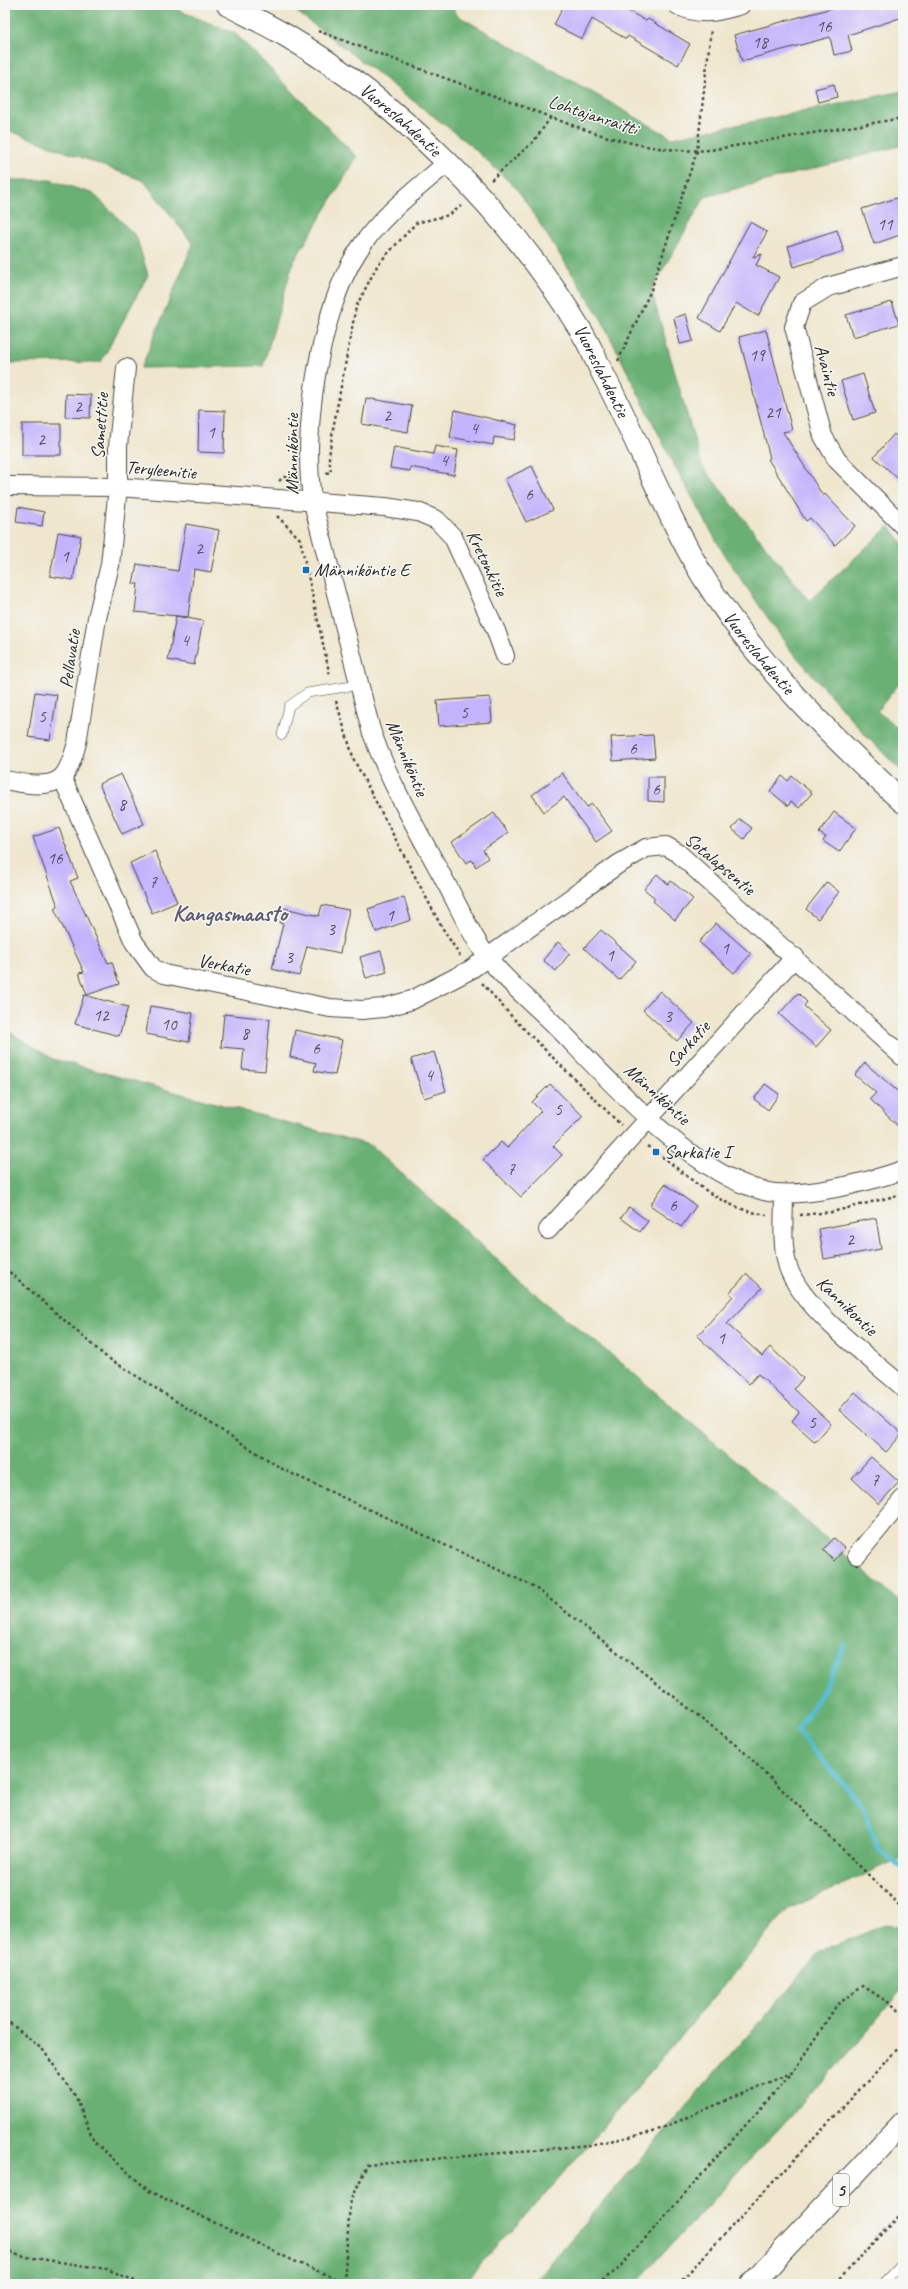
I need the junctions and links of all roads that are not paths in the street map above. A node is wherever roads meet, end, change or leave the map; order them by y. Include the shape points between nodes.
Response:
1 (228, 5) edge
2 (677, 5) edge
3 (741, 5) edge
4 (448, 162) junction
5 (903, 266) edge
6 (126, 368) dead end
7 (5, 486) edge
8 (118, 487) junction
9 (313, 503) junction
10 (903, 526) edge
11 (505, 656) dead end
12 (359, 685) junction
13 (282, 735) dead end
14 (62, 777) junction
15 (5, 780) edge
16 (903, 802) edge
17 (795, 957) junction
18 (488, 958) junction
19 (903, 1057) edge
20 (648, 1119) junction
21 (903, 1170) edge
22 (784, 1194) junction
23 (548, 1230) dead end
24 (903, 1387) edge
25 (903, 1500) edge
26 (857, 1555) dead end
27 (903, 2122) edge
28 (779, 2258) junction
29 (903, 2263) edge
30 (752, 2284) edge
31 (757, 2284) edge
32 (883, 2284) edge

1 - 4 main road, Vuoreslahdentie via 286,36 340,72
2 - 3 street via 685,9 712,13
4 - 9 street, Männiköntie via 379,224 358,251 342,281 326,330 313,405 310,491
4 - 16 main road, Vuoreslahdentie via 492,210 543,274 579,327 703,575 760,656 835,740
5 - 10 street, Avaintie via 828,287 802,304 794,327 823,436 837,460
6 - 8 street, Samettitie via 118,446
7 - 8 street, Teryleenitie
8 - 9 street, Teryleenitie
8 - 14 street, Pellavatie via 110,565 97,618 77,743 71,762
9 - 11 street, Kretonkitie via 385,507 418,512 437,520 453,536
9 - 12 street, Männiköntie
12 - 13 lane via 307,693 289,706
12 - 18 street, Männiköntie via 380,756
14 - 15 street via 48,783 31,784
14 - 18 street, Verkatie via 134,942 153,968 164,974 330,1008 362,1010 383,1008 412,1000
17 - 18 street, Sotalapsentie via 678,853 666,846 646,848 617,865
17 - 19 street, Sotalapsentie
17 - 20 street, Sarkatie
18 - 20 street, Männiköntie
20 - 22 street, Männiköntie via 705,1163 740,1183
20 - 23 street, Sarkatie
21 - 22 street, Männiköntie via 832,1188
22 - 24 street, Kannikontie via 785,1251 787,1266 794,1282 804,1297 823,1316
25 - 26 street
27 - 28 main road, 5
28 - 30 main road, 5
28 - 31 main road, 5
29 - 32 lane

